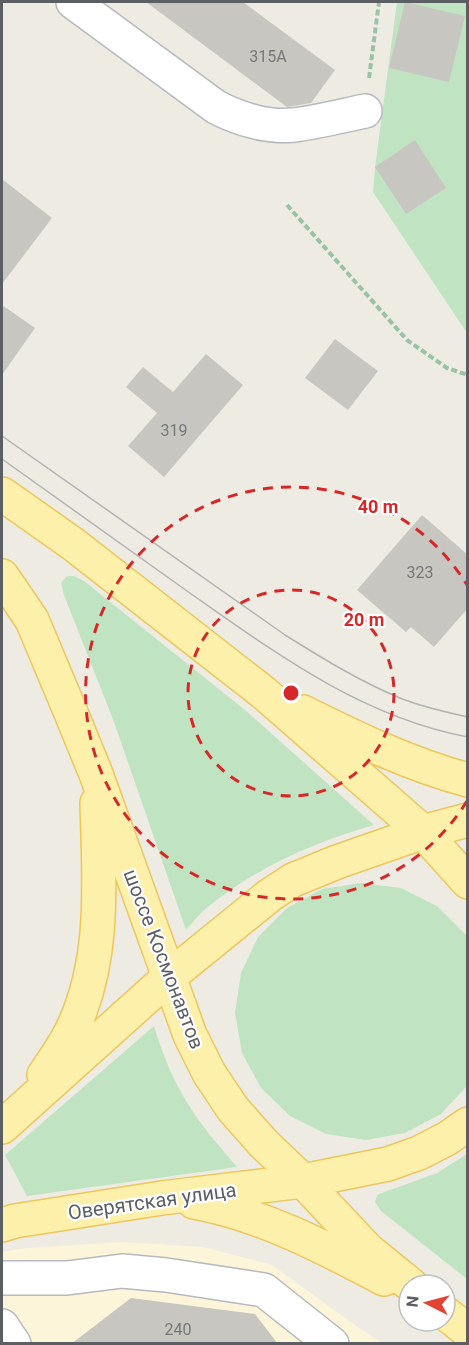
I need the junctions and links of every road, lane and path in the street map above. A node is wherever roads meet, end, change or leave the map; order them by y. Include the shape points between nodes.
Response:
1 (73, 2) edge
2 (379, 2) edge
3 (364, 111) joint
4 (287, 205) dead end
5 (468, 375) edge
6 (2, 494) edge
7 (2, 576) edge
8 (264, 693) junction
9 (96, 774) junction
10 (468, 780) edge
11 (468, 820) edge
12 (423, 832) junction
13 (468, 882) edge
14 (169, 977) junction
15 (468, 1124) edge
16 (4, 1125) edge
17 (303, 1181) junction
18 (162, 1198) junction
19 (2, 1225) edge
20 (397, 1274) edge
21 (2, 1278) edge
22 (397, 1287) edge
23 (2, 1326) edge
24 (14, 1344) edge
25 (332, 1344) edge

1 - 3 lane via 233,116 292,125
2 - 3 path
4 - 5 path via 407,340 447,368
6 - 8 main road via 73,544
7 - 9 main road, шоссе Космонавтов via 32,620
8 - 10 main road via 376,746
8 - 12 main road
9 - 14 main road, шоссе Космонавтов
9 - 16 main road via 100,888 91,974 73,1028 57,1057
11 - 12 main road
12 - 13 main road
12 - 14 main road via 293,880
14 - 16 main road
14 - 17 main road, шоссе Космонавтов via 190,1035 215,1082 264,1144
15 - 17 main road, Оверятская улица via 448,1138 388,1164
17 - 18 main road, Оверятская улица
17 - 20 main road, шоссе Космонавтов via 368,1250
18 - 19 main road, Оверятская улица
18 - 22 main road via 248,1215 314,1243
21 - 25 lane via 67,1278 122,1271 264,1290
23 - 24 lane

